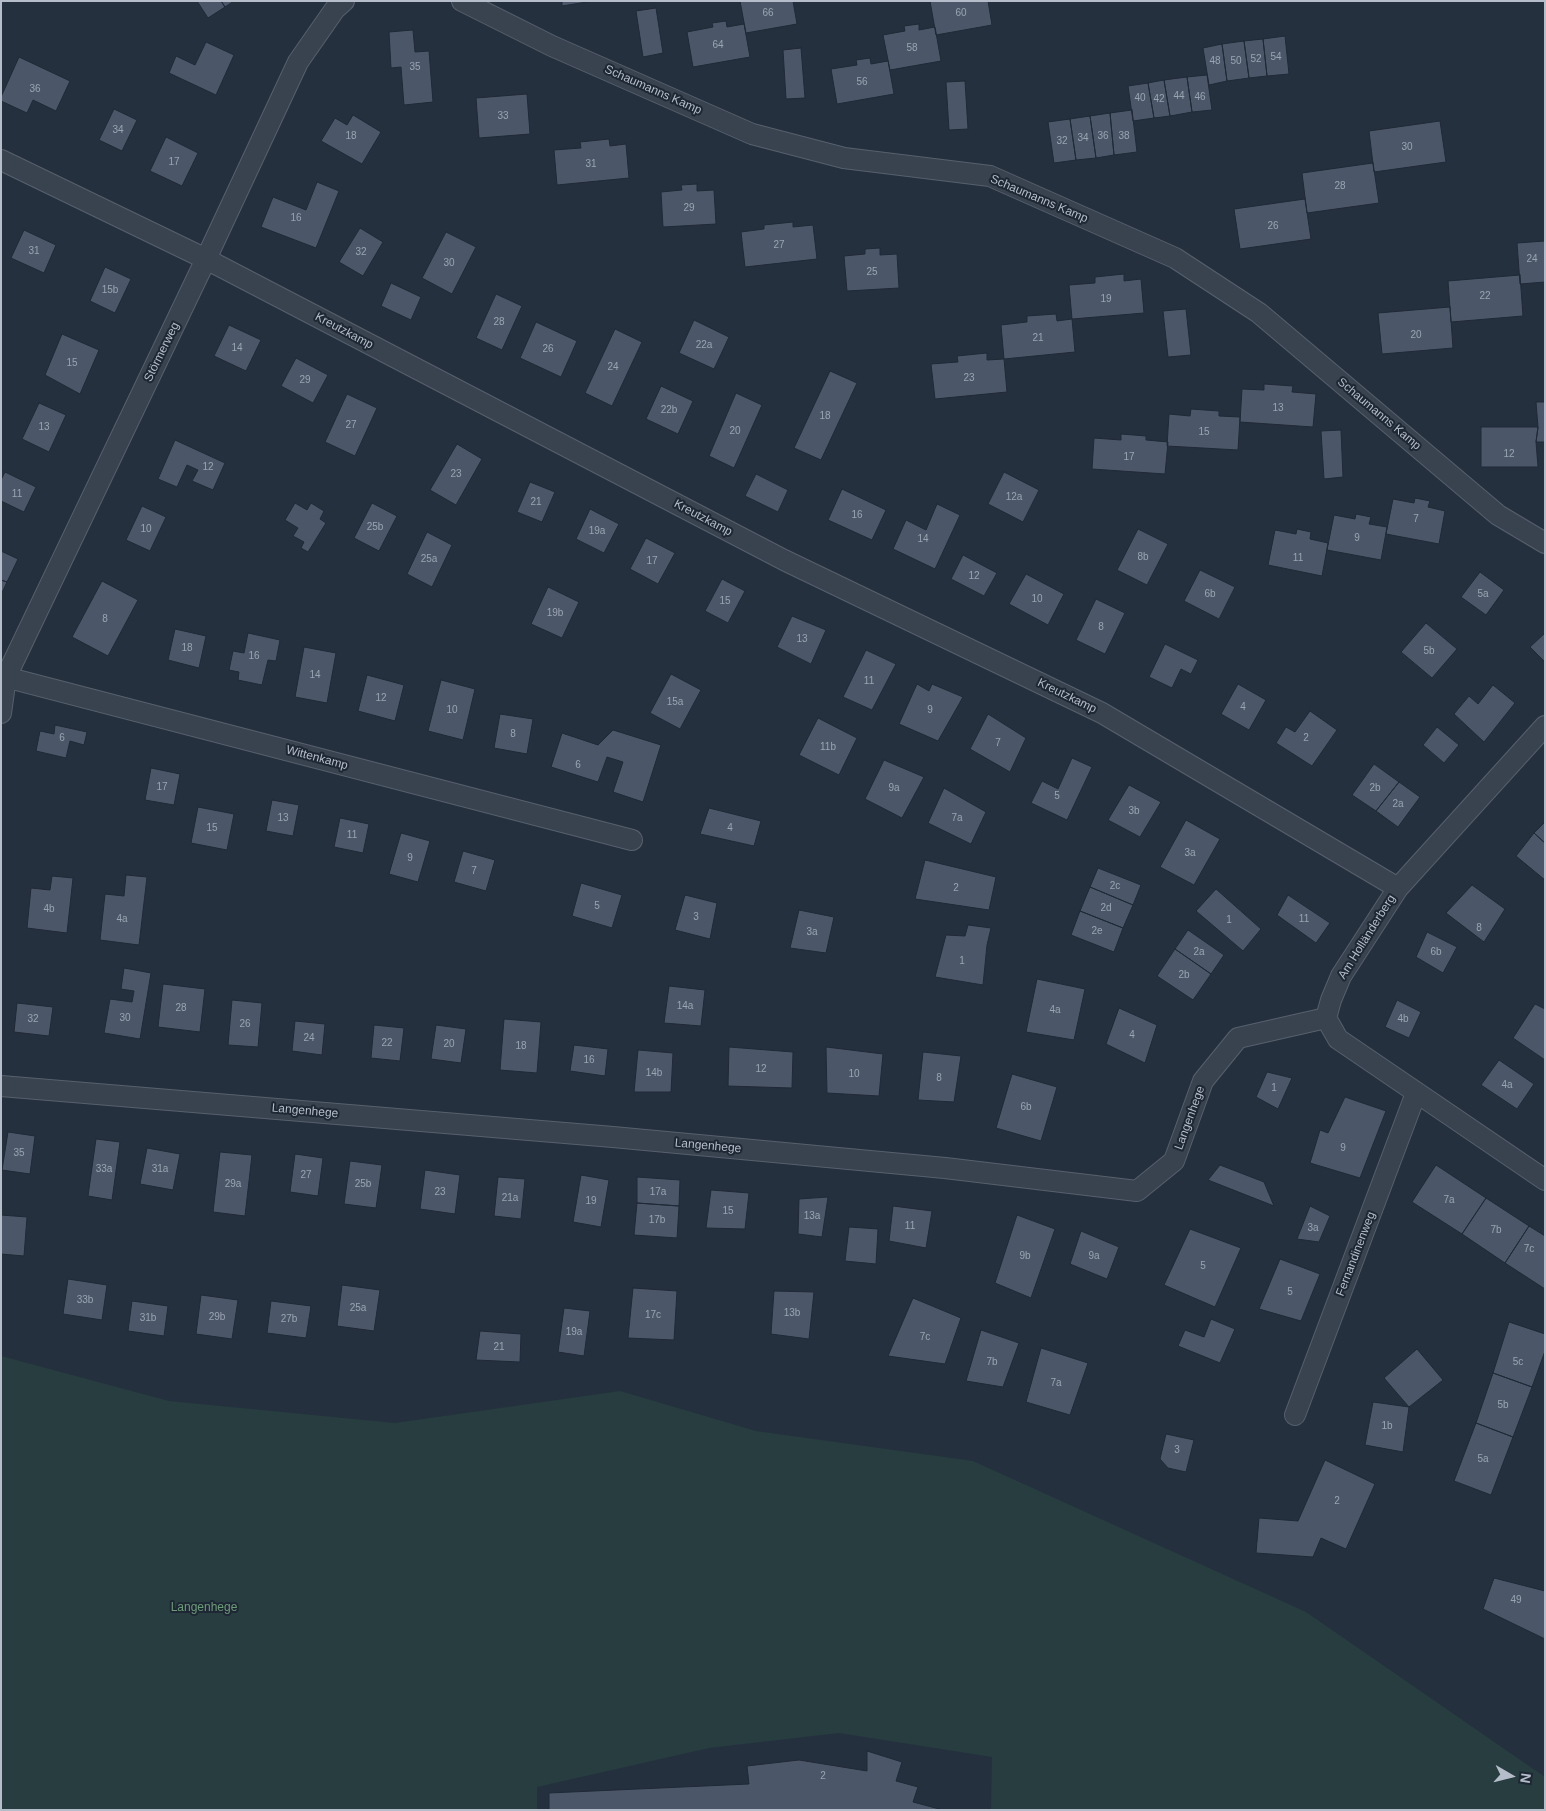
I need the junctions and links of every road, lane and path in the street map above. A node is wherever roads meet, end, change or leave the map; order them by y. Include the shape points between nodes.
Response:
1 (344, 1) edge
2 (462, 1) edge
3 (1, 160) edge
4 (206, 259) junction
5 (1545, 543) edge
6 (3, 676) edge
7 (1, 713) edge
8 (1545, 726) edge
9 (632, 840) dead end
10 (1398, 888) junction
11 (1326, 1018) junction
12 (1, 1086) edge
13 (1416, 1092) junction
14 (1545, 1180) edge
15 (1295, 1415) dead end

1 - 4 street, Störmerweg via 298,62
2 - 5 street, Schaumanns Kamp via 552,46 752,134 844,158 990,176 1175,258 1259,313 1498,515
3 - 4 street, Kreutzkamp
4 - 6 street, Störmerweg
4 - 10 street, Kreutzkamp via 784,560 1107,715
6 - 7 street, Störmerweg
6 - 9 street, Wittenkamp
8 - 10 street, Am Holländerberg
10 - 11 street, Am Holländerberg via 1341,976
11 - 12 street, Langenhege via 1238,1038 1203,1081 1174,1161 1137,1191 945,1168 613,1137
11 - 13 street via 1338,1039
13 - 14 street
13 - 15 street, Fernandinenweg

